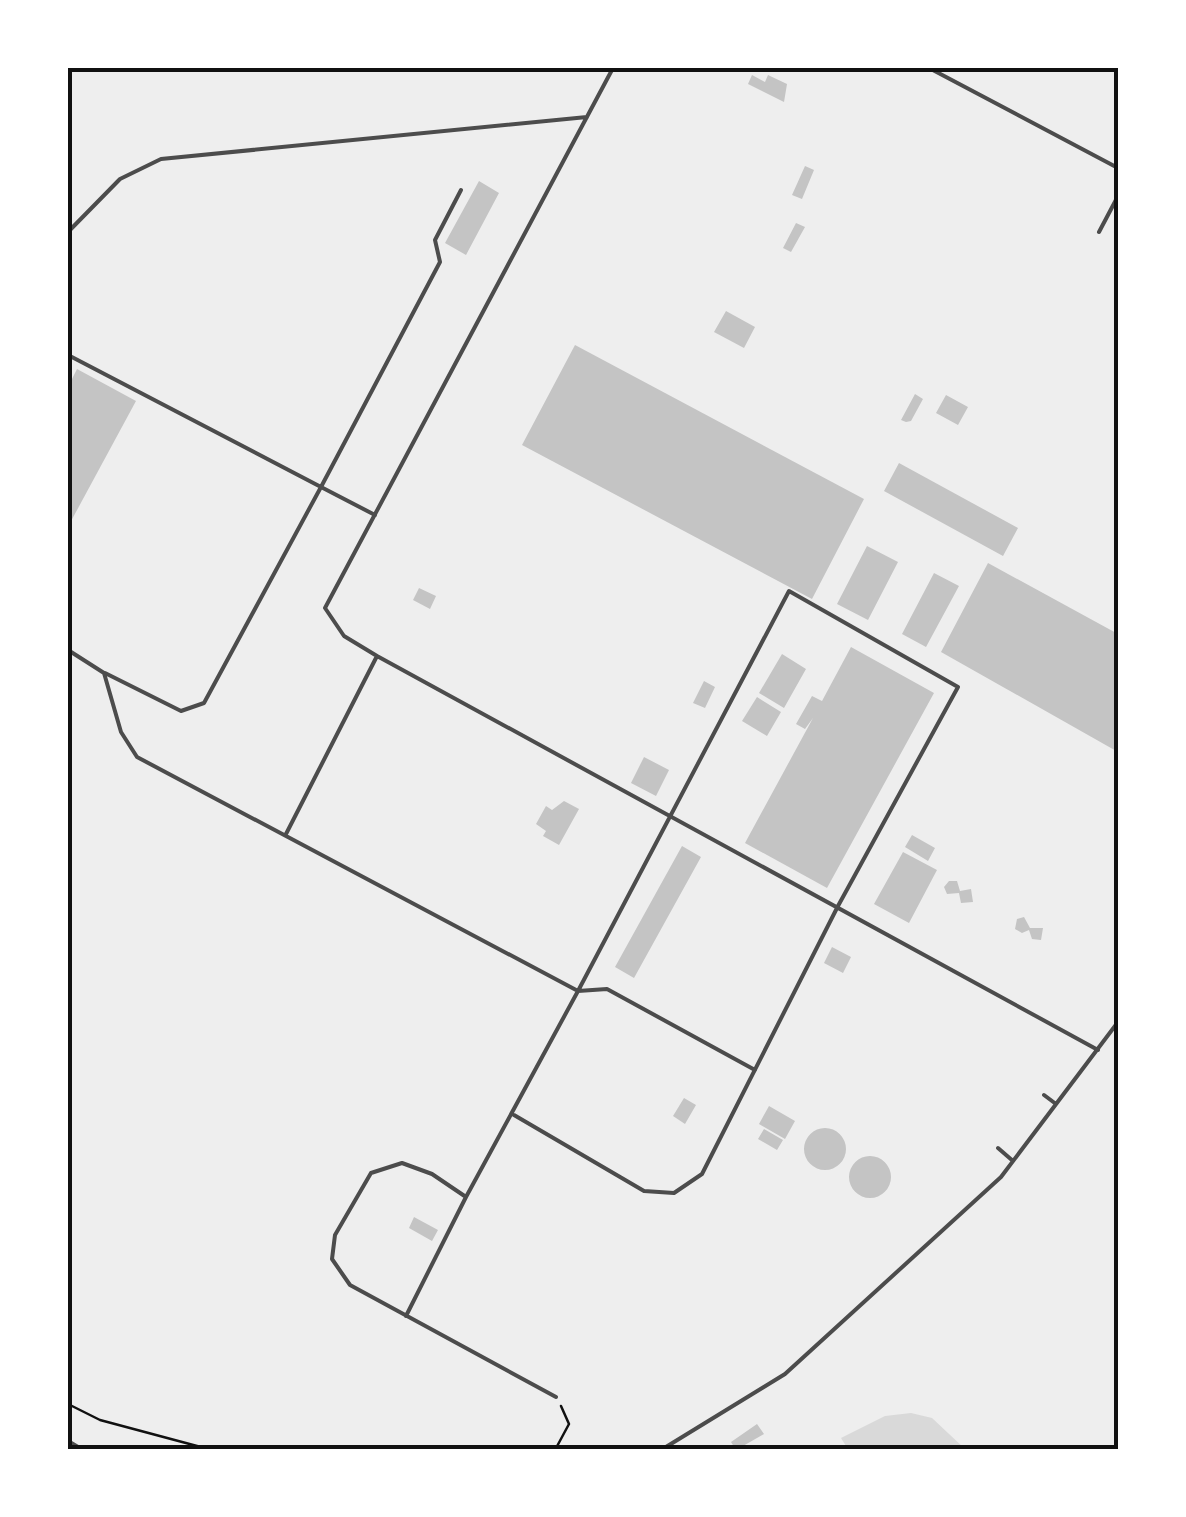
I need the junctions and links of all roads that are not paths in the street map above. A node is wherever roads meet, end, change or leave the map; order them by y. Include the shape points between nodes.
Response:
1 (613, 68) edge
2 (929, 68) edge
3 (588, 117) junction
4 (1118, 168) edge
5 (461, 190) dead end
6 (1118, 196) edge
7 (68, 232) edge
8 (1100, 232) dead end
9 (68, 355) edge
10 (321, 487) junction
11 (374, 515) junction
12 (68, 650) edge
13 (377, 656) junction
14 (104, 672) junction
15 (671, 816) junction
16 (286, 834) junction
17 (838, 906) junction
18 (578, 991) junction
19 (1118, 1022) edge
20 (1098, 1050) junction
21 (755, 1070) junction
22 (1044, 1095) dead end
23 (1056, 1104) junction
24 (514, 1115) junction
25 (998, 1148) dead end
26 (1013, 1161) junction
27 (466, 1197) junction
28 (406, 1316) junction
29 (556, 1397) road end
30 (68, 1441) edge
31 (84, 1450) edge
32 (661, 1450) edge

1 - 3 lane
2 - 4 lane
3 - 7 lane via 173,156 120,179
3 - 11 lane
5 - 10 lane via 435,240 440,262
6 - 8 lane
9 - 10 lane
10 - 11 lane
10 - 14 lane via 204,704 181,710
11 - 13 lane via 325,608 344,636
12 - 14 lane
13 - 15 lane
13 - 16 lane
14 - 16 lane via 136,757
15 - 17 lane
15 - 17 lane via 789,591 958,687
15 - 18 lane
16 - 18 lane
17 - 20 lane
17 - 21 lane
18 - 21 lane via 607,989
18 - 24 lane
19 - 20 lane
20 - 23 lane
21 - 24 lane via 702,1174 674,1193 644,1191
22 - 23 lane
23 - 26 lane
24 - 27 lane
25 - 26 lane
26 - 32 lane via 785,1374
27 - 28 lane
27 - 28 lane via 402,1163 371,1173 335,1234 332,1259 350,1286
28 - 29 lane
30 - 31 lane

